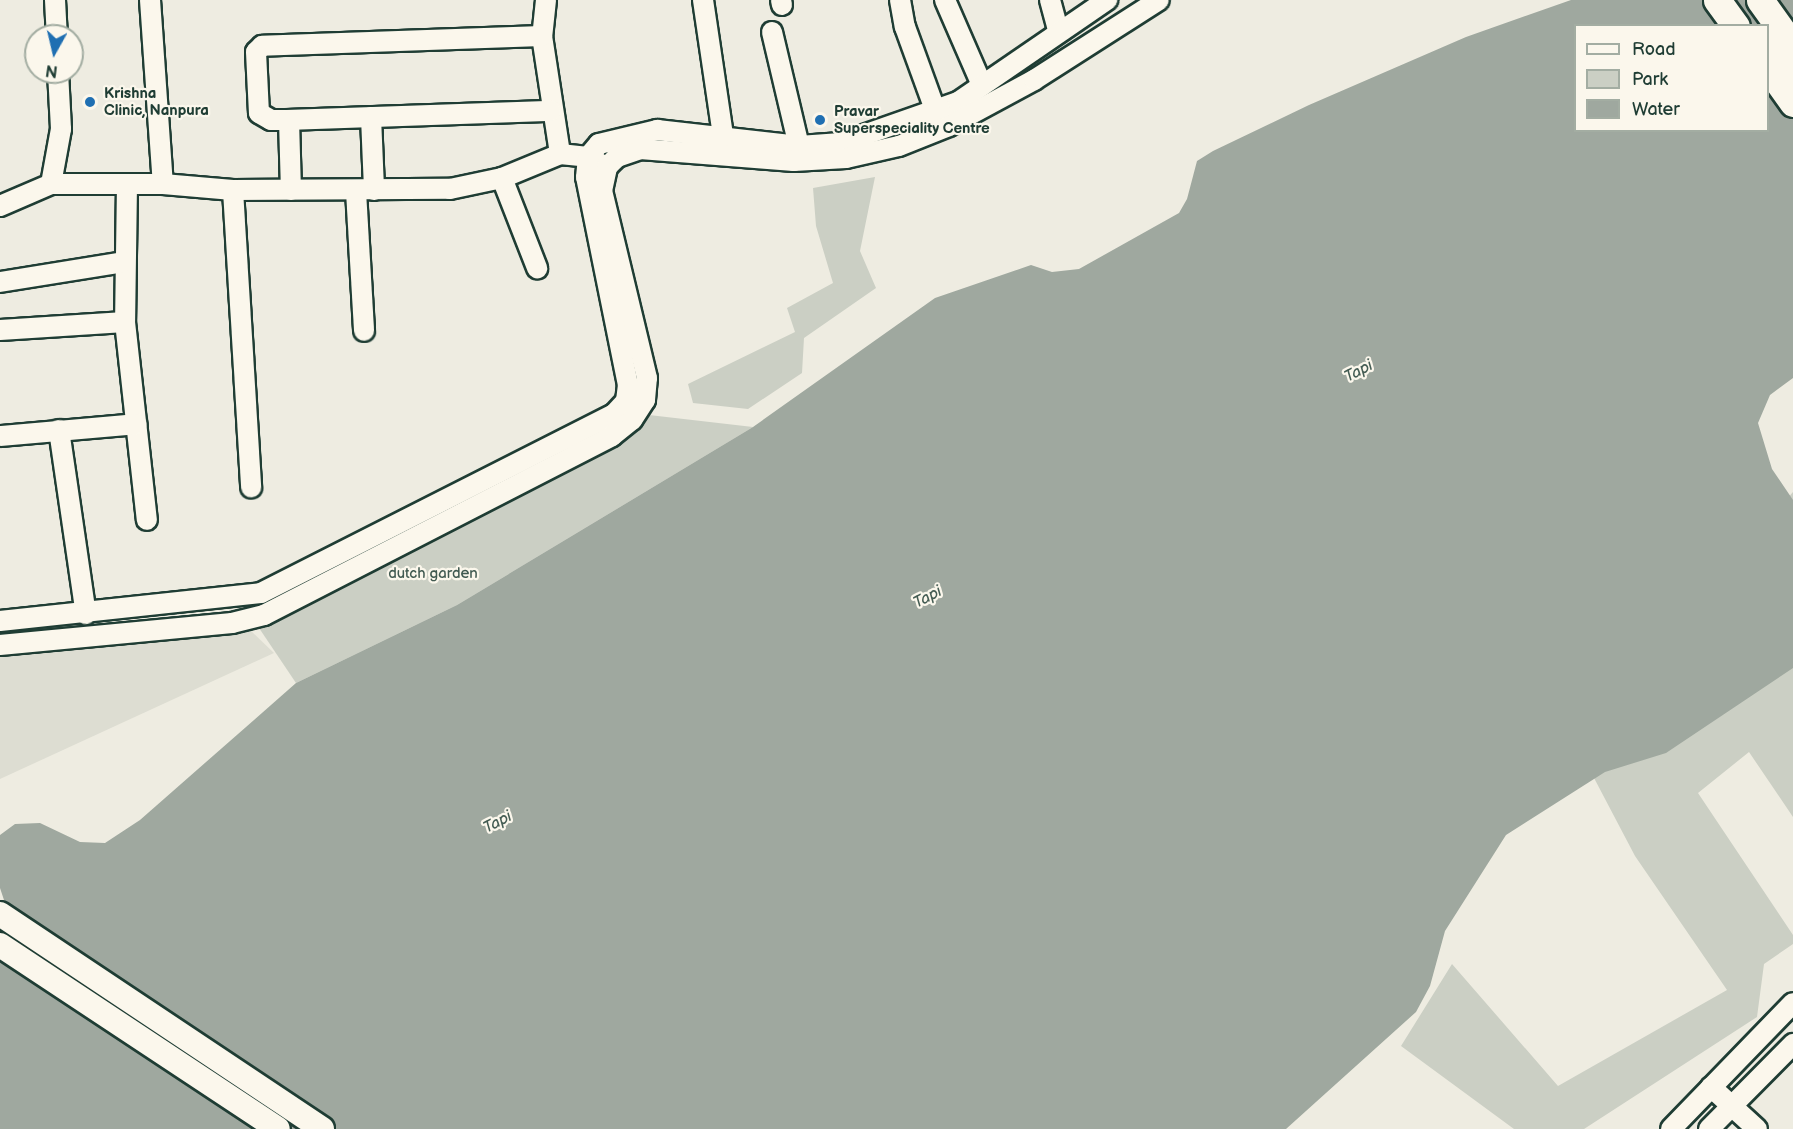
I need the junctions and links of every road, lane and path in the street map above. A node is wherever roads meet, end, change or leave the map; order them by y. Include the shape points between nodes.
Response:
1 (55, 0) edge
2 (150, 0) edge
3 (546, 0) edge
4 (703, 0) edge
5 (900, 0) edge
6 (945, 0) edge
7 (1050, 0) edge
8 (1107, 0) edge
9 (1159, 0) edge
10 (1717, 0) edge
11 (1734, 0) edge
12 (1760, 0) edge
13 (1783, 0) edge
14 (1793, 14) edge
15 (56, 24) edge
16 (1735, 24) edge
17 (1751, 24) edge
18 (1059, 30) junction
19 (772, 32) dead end
20 (542, 36) junction
21 (1793, 46) edge
22 (1769, 49) edge
23 (1769, 71) edge
24 (1793, 80) edge
25 (59, 84) edge
26 (982, 86) junction
27 (1793, 103) edge
28 (551, 111) junction
29 (370, 117) junction
30 (289, 120) junction
31 (939, 120) junction
32 (723, 135) junction
33 (799, 146) junction
34 (560, 154) junction
35 (588, 157) junction
36 (607, 167) junction
37 (502, 178) junction
38 (51, 184) junction
39 (127, 184) junction
40 (163, 184) junction
41 (233, 190) junction
42 (291, 190) junction
43 (365, 190) junction
44 (0, 206) edge
45 (123, 262) junction
46 (537, 268) dead end
47 (0, 282) edge
48 (125, 322) junction
49 (0, 330) edge
50 (364, 331) dead end
51 (136, 424) junction
52 (59, 430) junction
53 (0, 436) edge
54 (251, 487) dead end
55 (147, 520) dead end
56 (86, 614) junction
57 (0, 621) edge
58 (0, 645) edge
59 (0, 914) edge
60 (0, 945) edge
61 (1793, 1003) edge
62 (1793, 1044) edge
63 (1711, 1087) junction
64 (1731, 1106) junction
65 (278, 1129) edge
66 (322, 1129) edge
67 (1671, 1129) edge
68 (1709, 1129) edge
69 (1757, 1129) edge

1 - 15 street
2 - 40 street
3 - 20 street
4 - 32 street
5 - 31 street
6 - 26 street
7 - 18 street
8 - 18 street
9 - 31 street via 1034,80
10 - 16 highway
11 - 17 highway
12 - 21 highway
13 - 14 highway
18 - 26 street
19 - 33 street
20 - 28 street
20 - 30 street via 258,47 259,113 271,120
22 - 24 highway
23 - 27 highway
25 - 38 street via 61,129
26 - 31 street
28 - 29 street
28 - 34 street
29 - 30 street
29 - 43 street
30 - 42 street
31 - 33 street via 841,143
31 - 36 street via 899,146 846,158 794,161 640,149 617,157
32 - 33 street
32 - 35 street via 644,131 610,139
34 - 35 street
34 - 37 street
35 - 36 street
35 - 56 street via 586,177 628,384 621,408 261,593
36 - 58 street via 602,191 647,378 645,400 632,420 612,436 264,615 232,623
37 - 43 street via 450,189
37 - 46 street
38 - 39 street
38 - 44 street
39 - 40 street
39 - 45 street
40 - 41 street
41 - 42 street
41 - 54 street
42 - 43 street
43 - 50 street
45 - 47 street
45 - 48 street
48 - 49 street
48 - 51 street
51 - 52 street
51 - 55 street
52 - 53 street
52 - 56 street
56 - 57 street
59 - 66 main road
60 - 65 main road
61 - 63 street
62 - 64 street
63 - 64 street
63 - 67 street
64 - 68 street
64 - 69 street

